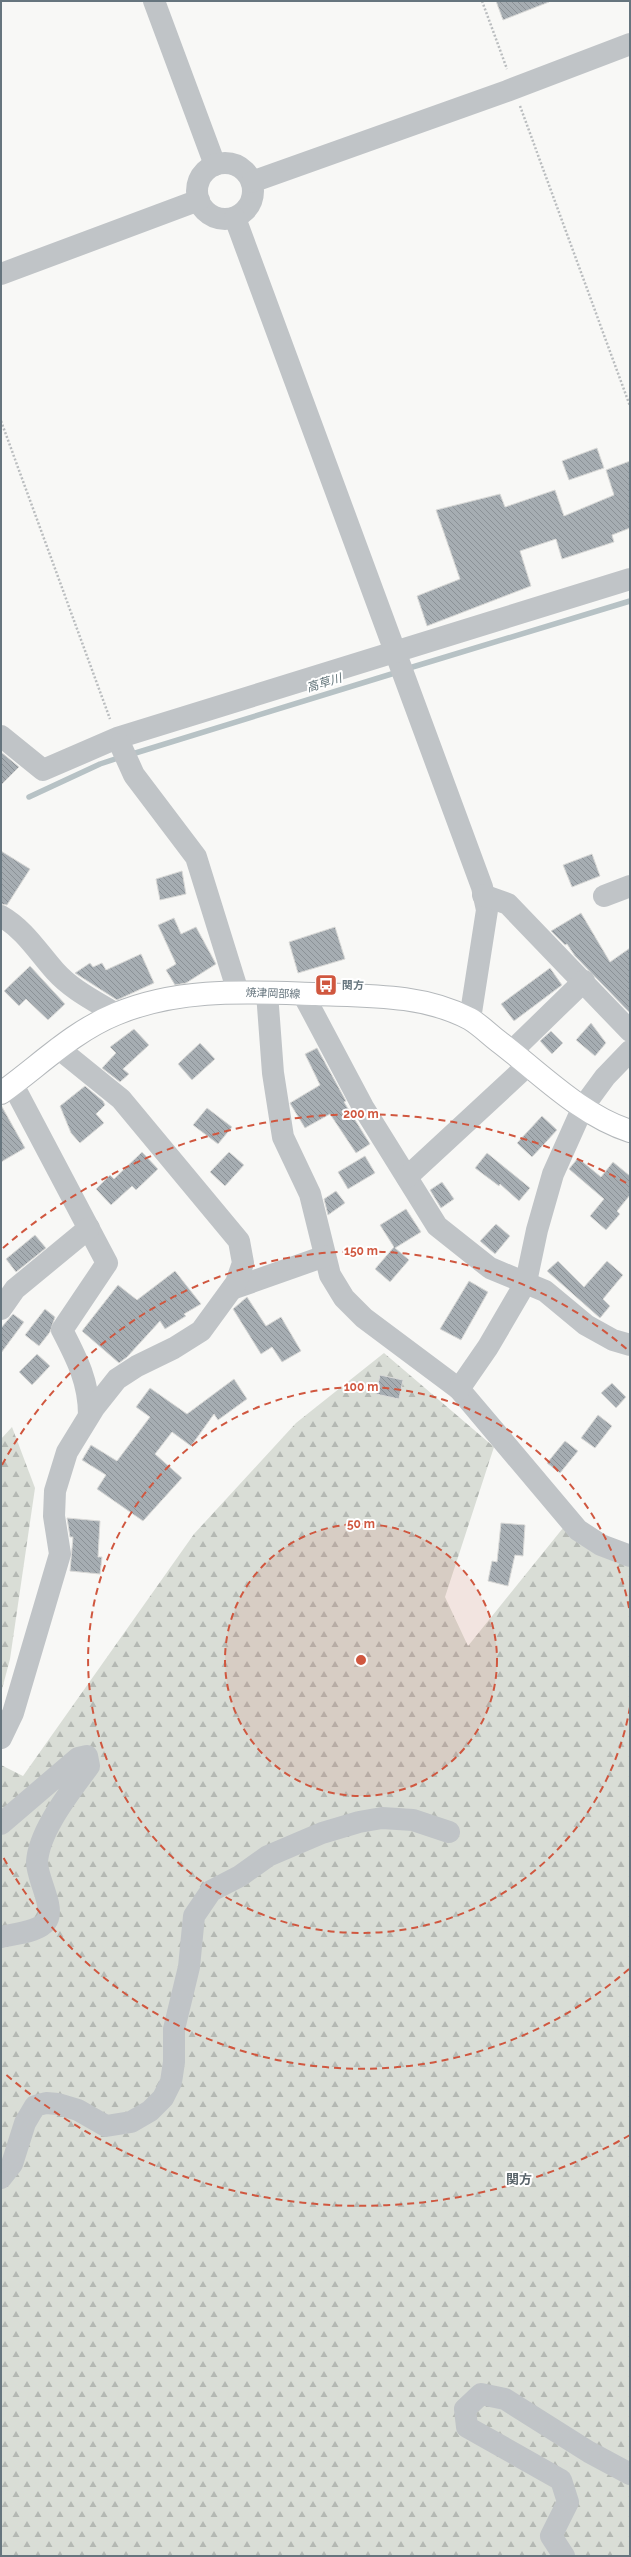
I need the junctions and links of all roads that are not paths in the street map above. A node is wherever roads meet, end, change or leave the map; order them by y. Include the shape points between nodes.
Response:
1 (154, 1) edge
2 (630, 44) edge
3 (215, 165) junction
4 (252, 182) junction
5 (198, 200) junction
6 (235, 218) junction
7 (1, 274) edge
8 (630, 580) edge
9 (396, 656) junction
10 (1, 736) edge
11 (119, 741) junction
12 (630, 886) edge
13 (483, 895) junction
14 (604, 896) dead end
15 (1, 916) edge
16 (584, 981) junction
17 (238, 992) junction
18 (267, 993) junction
19 (303, 994) junction
20 (116, 1014) junction
21 (470, 1019) junction
22 (630, 1031) edge
23 (58, 1048) junction
24 (512, 1051) junction
25 (630, 1051) edge
26 (528, 1065) junction
27 (7, 1089) edge
28 (583, 1107) junction
29 (630, 1131) edge
30 (407, 1177) junction
31 (89, 1228) junction
32 (325, 1256) junction
33 (526, 1282) junction
34 (232, 1289) junction
35 (1, 1309) edge
36 (630, 1345) edge
37 (459, 1389) junction
38 (90, 1415) junction
39 (630, 1556) edge
40 (1, 1738) edge
41 (1, 1824) edge
42 (449, 1832) dead end
43 (1, 1937) edge
44 (1, 2178) edge
45 (630, 2474) edge
46 (564, 2556) edge

1 - 3 street
2 - 4 street
3 - 4 street via 234,164 248,173
3 - 5 street via 199,179
4 - 6 street via 253,197 250,206
5 - 6 street via 212,216 220,219
5 - 7 street
6 - 9 street
8 - 9 street
9 - 11 street
9 - 13 street
10 - 11 street via 43,770
11 - 17 street via 131,767 196,858
12 - 14 street
13 - 16 street via 508,904
13 - 21 street via 487,910
15 - 20 street via 24,934 56,972 76,990
16 - 22 street
16 - 24 street
17 - 18 main road, 焼津岡部線
17 - 20 main road, 焼津岡部線 via 157,1000
18 - 19 main road, 焼津岡部線
18 - 32 street via 273,1073 283,1137 310,1194
19 - 21 main road, 焼津岡部線 via 396,997 434,1006
19 - 30 street via 363,1107
20 - 23 main road, 焼津岡部線 via 98,1022
21 - 24 main road, 焼津岡部線
23 - 27 main road, 焼津岡部線
23 - 34 street via 122,1099 239,1241 243,1263
24 - 26 main road, 焼津岡部線
25 - 28 street via 605,1077
26 - 28 main road, 焼津岡部線
26 - 30 street
27 - 31 street
28 - 29 main road, 焼津岡部線
28 - 33 street via 553,1174
30 - 33 street via 437,1226 454,1242 490,1268
31 - 35 street via 15,1289
31 - 38 street via 107,1263 62,1330 83,1371 89,1395
32 - 34 street
32 - 37 street via 330,1275 344,1298 364,1318
33 - 36 street via 545,1291 586,1325 612,1340
33 - 37 street via 488,1347
34 - 38 street via 201,1330 117,1379
37 - 39 street via 578,1530 601,1545
38 - 40 street via 67,1452 55,1491 54,1516 60,1554 13,1714
41 - 43 street via 78,1758 87,1756 89,1766 61,1805 45,1836 37,1862 48,1919 42,1926
42 - 44 street via 413,1820 382,1818 359,1822 268,1856 240,1876 211,1891 194,1916 189,1967 174,2029 171,2082 163,2098 150,2111 131,2122 106,2126 78,2110 58,2104 46,2103 35,2106 25,2123 12,2164
45 - 46 street via 589,2452 505,2399 481,2394 465,2409 467,2427 561,2480 568,2502 551,2536

